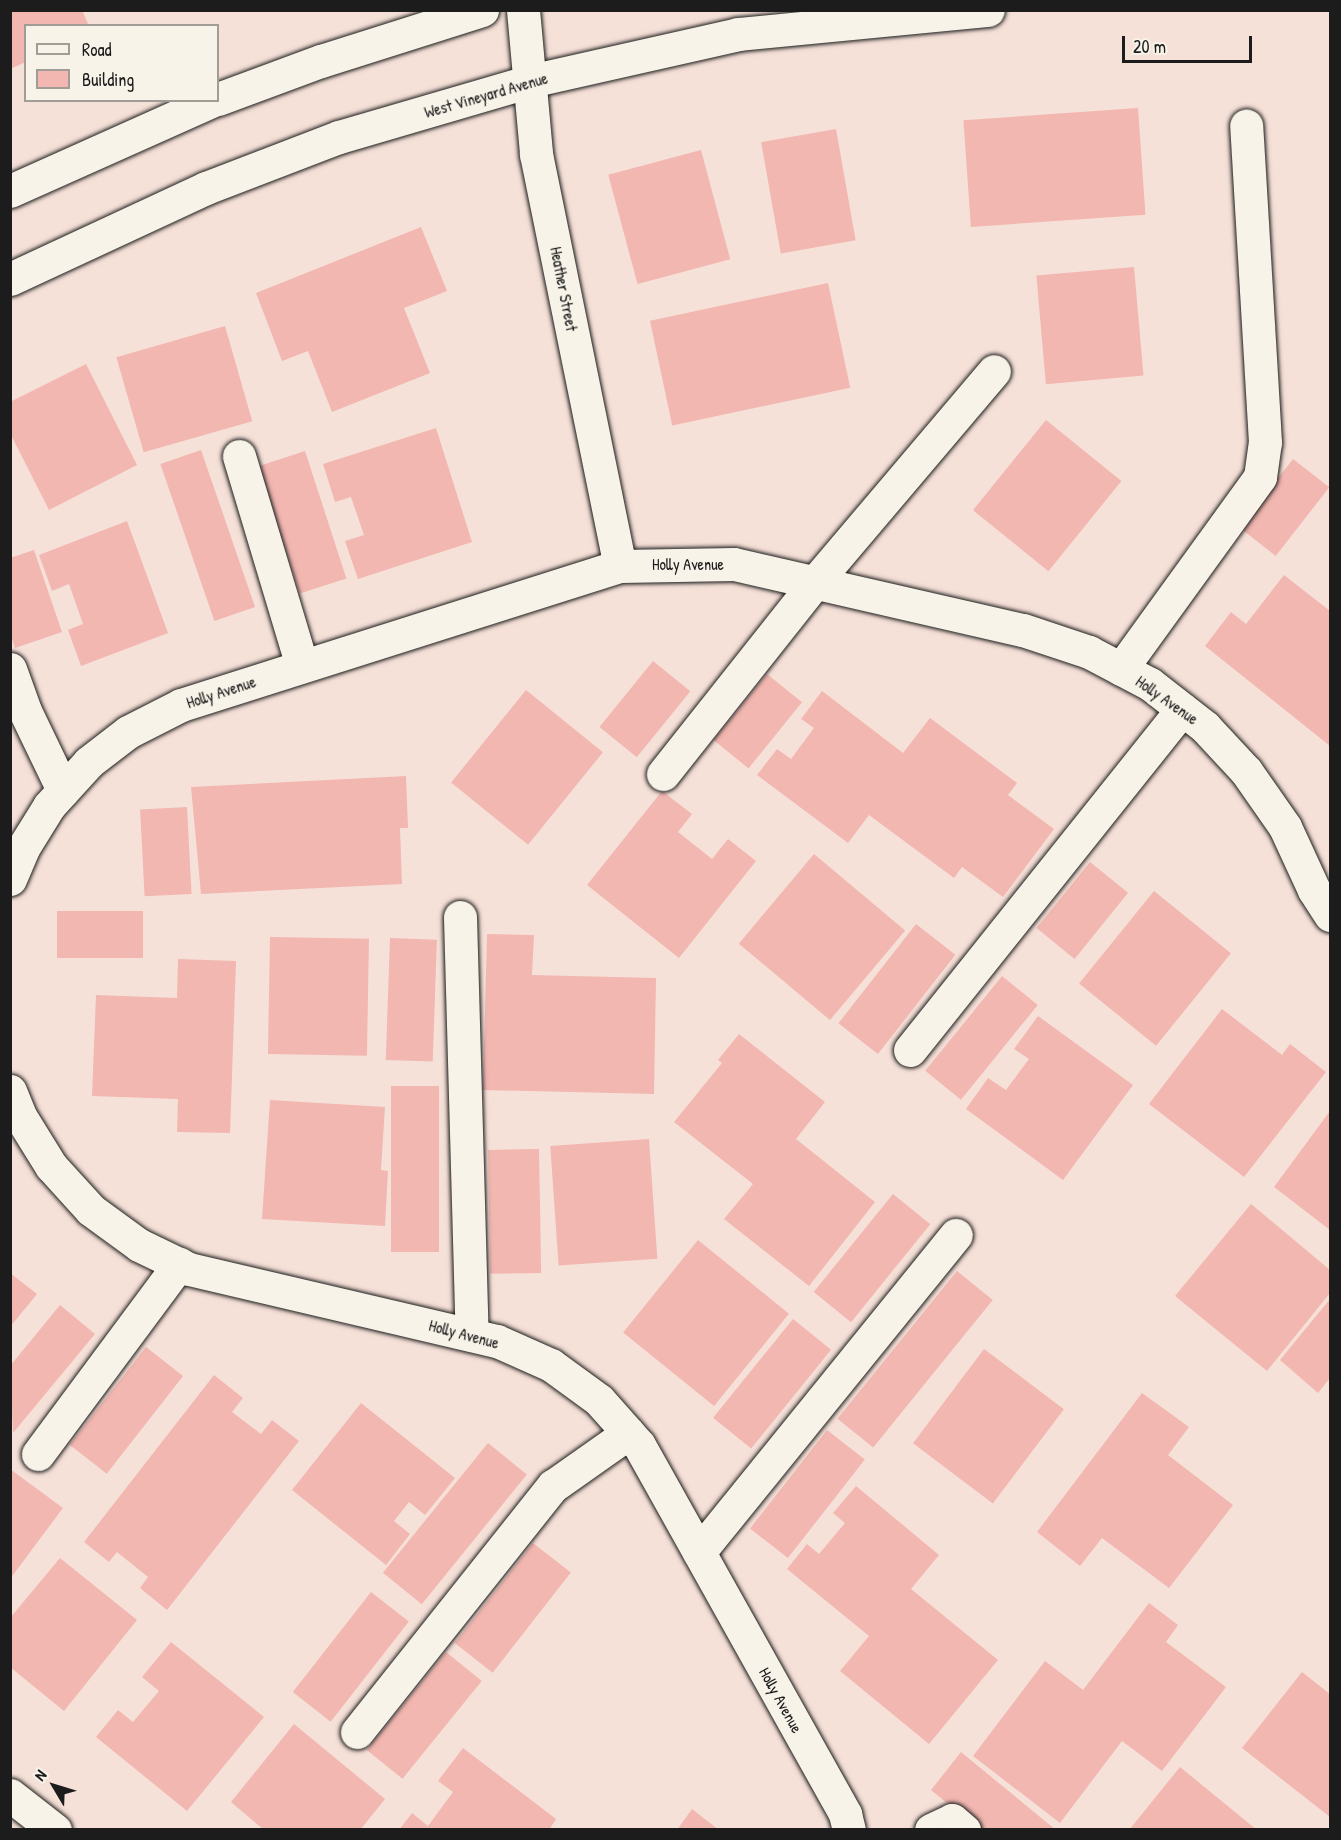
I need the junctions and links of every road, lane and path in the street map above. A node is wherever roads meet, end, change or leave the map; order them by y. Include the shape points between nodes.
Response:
1 (482, 10) edge
2 (523, 10) edge
3 (988, 10) edge
4 (530, 81) junction
5 (219, 99) edge
6 (209, 102) edge
7 (1246, 126) dead end
8 (11, 190) edge
9 (10, 279) edge
10 (994, 371) dead end
11 (239, 456) dead end
12 (620, 566) junction
13 (816, 581) junction
14 (302, 666) junction
15 (10, 669) edge
16 (1121, 669) junction
17 (1182, 709) junction
18 (663, 774) dead end
19 (63, 790) junction
20 (10, 879) edge
21 (1330, 915) edge
22 (459, 917) dead end
23 (910, 1050) dead end
24 (14, 1109) edge
25 (956, 1235) dead end
26 (179, 1264) junction
27 (472, 1335) junction
28 (628, 1433) junction
29 (38, 1454) dead end
30 (699, 1552) junction
31 (357, 1732) dead end
32 (10, 1795) edge
33 (55, 1830) edge
34 (849, 1830) edge
35 (931, 1830) edge
36 (964, 1830) edge

1 - 5 street via 321,61
2 - 4 street, Heather Street
3 - 4 street, West Vineyard Avenue via 738,34
4 - 9 street, West Vineyard Avenue via 339,137 206,188
4 - 12 street, Heather Street via 536,154
6 - 8 street
7 - 16 street via 1265,442 1260,477
10 - 13 street
11 - 14 street
12 - 13 street, Holly Avenue via 734,564
12 - 14 street, Holly Avenue
13 - 16 street, Holly Avenue via 1023,630 1089,652
13 - 18 street
14 - 19 street, Holly Avenue via 181,705 128,732 89,762
15 - 19 street via 25,711
16 - 17 street, Holly Avenue via 1150,684
17 - 21 street, Holly Avenue via 1246,771 1285,828
17 - 23 street
19 - 20 street, Holly Avenue via 23,848
22 - 27 street
24 - 26 street, Holly Avenue via 51,1166 91,1210 139,1245
25 - 30 street
26 - 27 street, Holly Avenue
26 - 29 street
27 - 28 street, Holly Avenue via 498,1341 551,1365 599,1400
28 - 30 street, Holly Avenue
28 - 31 street via 553,1486
30 - 34 street, Holly Avenue via 845,1814
32 - 33 street
35 - 36 street via 952,1820

